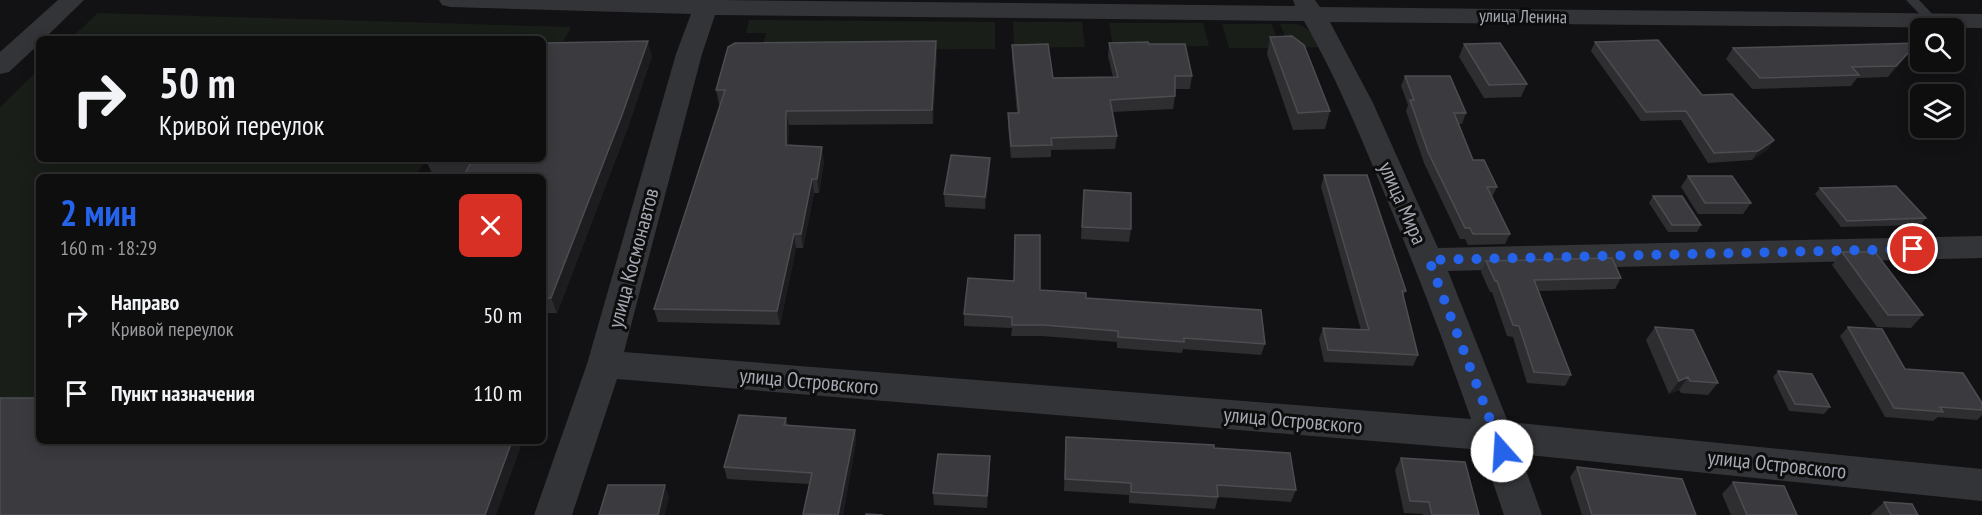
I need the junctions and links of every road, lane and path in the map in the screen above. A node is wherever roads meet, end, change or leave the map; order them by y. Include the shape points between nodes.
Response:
1 (72, 0) edge
2 (451, 0) edge
3 (1912, 0) edge
4 (706, 4) edge
5 (1308, 7) edge
6 (1930, 18) edge
7 (1910, 20) edge
8 (1964, 21) edge
9 (1982, 21) edge
10 (0, 66) edge
11 (1982, 248) edge
12 (1429, 260) junction
13 (604, 364) junction
14 (1497, 436) junction
15 (1982, 485) edge
16 (553, 515) edge
17 (1523, 515) edge

1 - 10 street
2 - 4 street, улица Ленина
3 - 6 lane
4 - 5 street, улица Ленина
4 - 13 street, улица Космонавтов
5 - 7 street, улица Ленина
5 - 12 street, улица Мира via 1335,49
8 - 9 street, улица Ленина
11 - 12 street
12 - 14 street, улица Мира
13 - 14 street, улица Островского
13 - 16 street, улица Космонавтов
14 - 15 street, улица Островского
14 - 17 street, улица Мира

